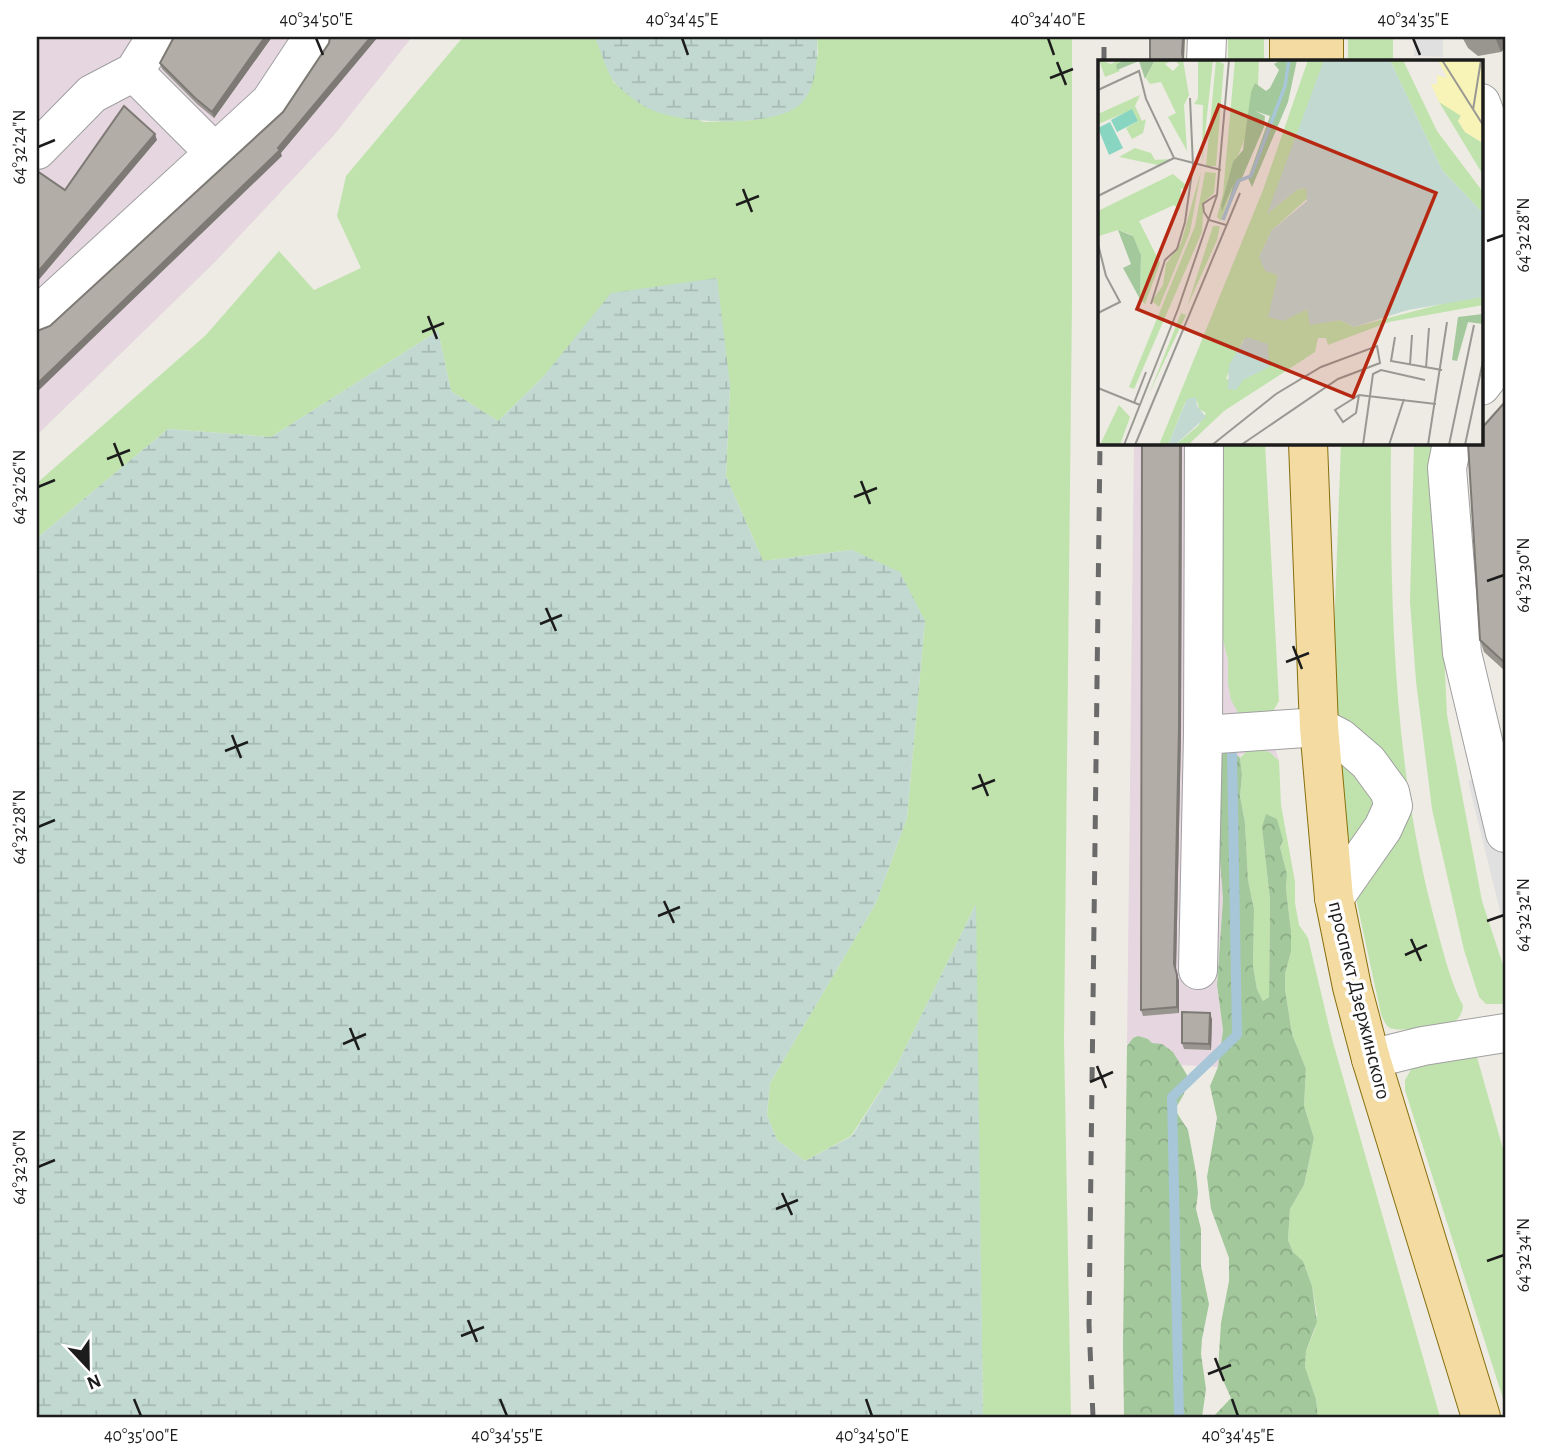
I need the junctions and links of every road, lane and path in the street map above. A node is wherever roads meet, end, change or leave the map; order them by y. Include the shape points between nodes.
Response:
1 (156, 37) edge
2 (313, 37) edge
3 (1207, 37) edge
4 (1289, 37) edge
5 (1324, 37) edge
6 (1206, 60) edge
7 (1289, 60) edge
8 (1324, 60) edge
9 (134, 72) junction
10 (1482, 106) edge
11 (37, 150) edge
12 (215, 153) junction
13 (37, 316) edge
14 (1482, 385) edge
15 (1204, 444) edge
16 (1308, 444) edge
17 (1452, 444) edge
18 (1318, 727) junction
19 (1203, 735) junction
20 (1505, 833) edge
21 (1334, 898) junction
22 (1198, 970) dead end
23 (1505, 1032) edge
24 (1371, 1059) junction
25 (1481, 1417) edge

1 - 9 lane
2 - 12 lane via 270,102
3 - 6 lane
4 - 7 main road
5 - 8 main road
9 - 11 lane via 92,94
9 - 12 lane
10 - 14 lane via 1489,125 1491,373
12 - 13 lane
15 - 19 lane
16 - 18 main road, проспект Дзержинского
17 - 20 lane via 1447,468 1462,653
18 - 19 lane
18 - 21 main road, проспект Дзержинского
18 - 21 lane via 1340,738 1368,762 1390,792 1394,806
19 - 22 lane
21 - 24 main road, проспект Дзержинского
23 - 24 lane
24 - 25 main road, проспект Дзержинского

